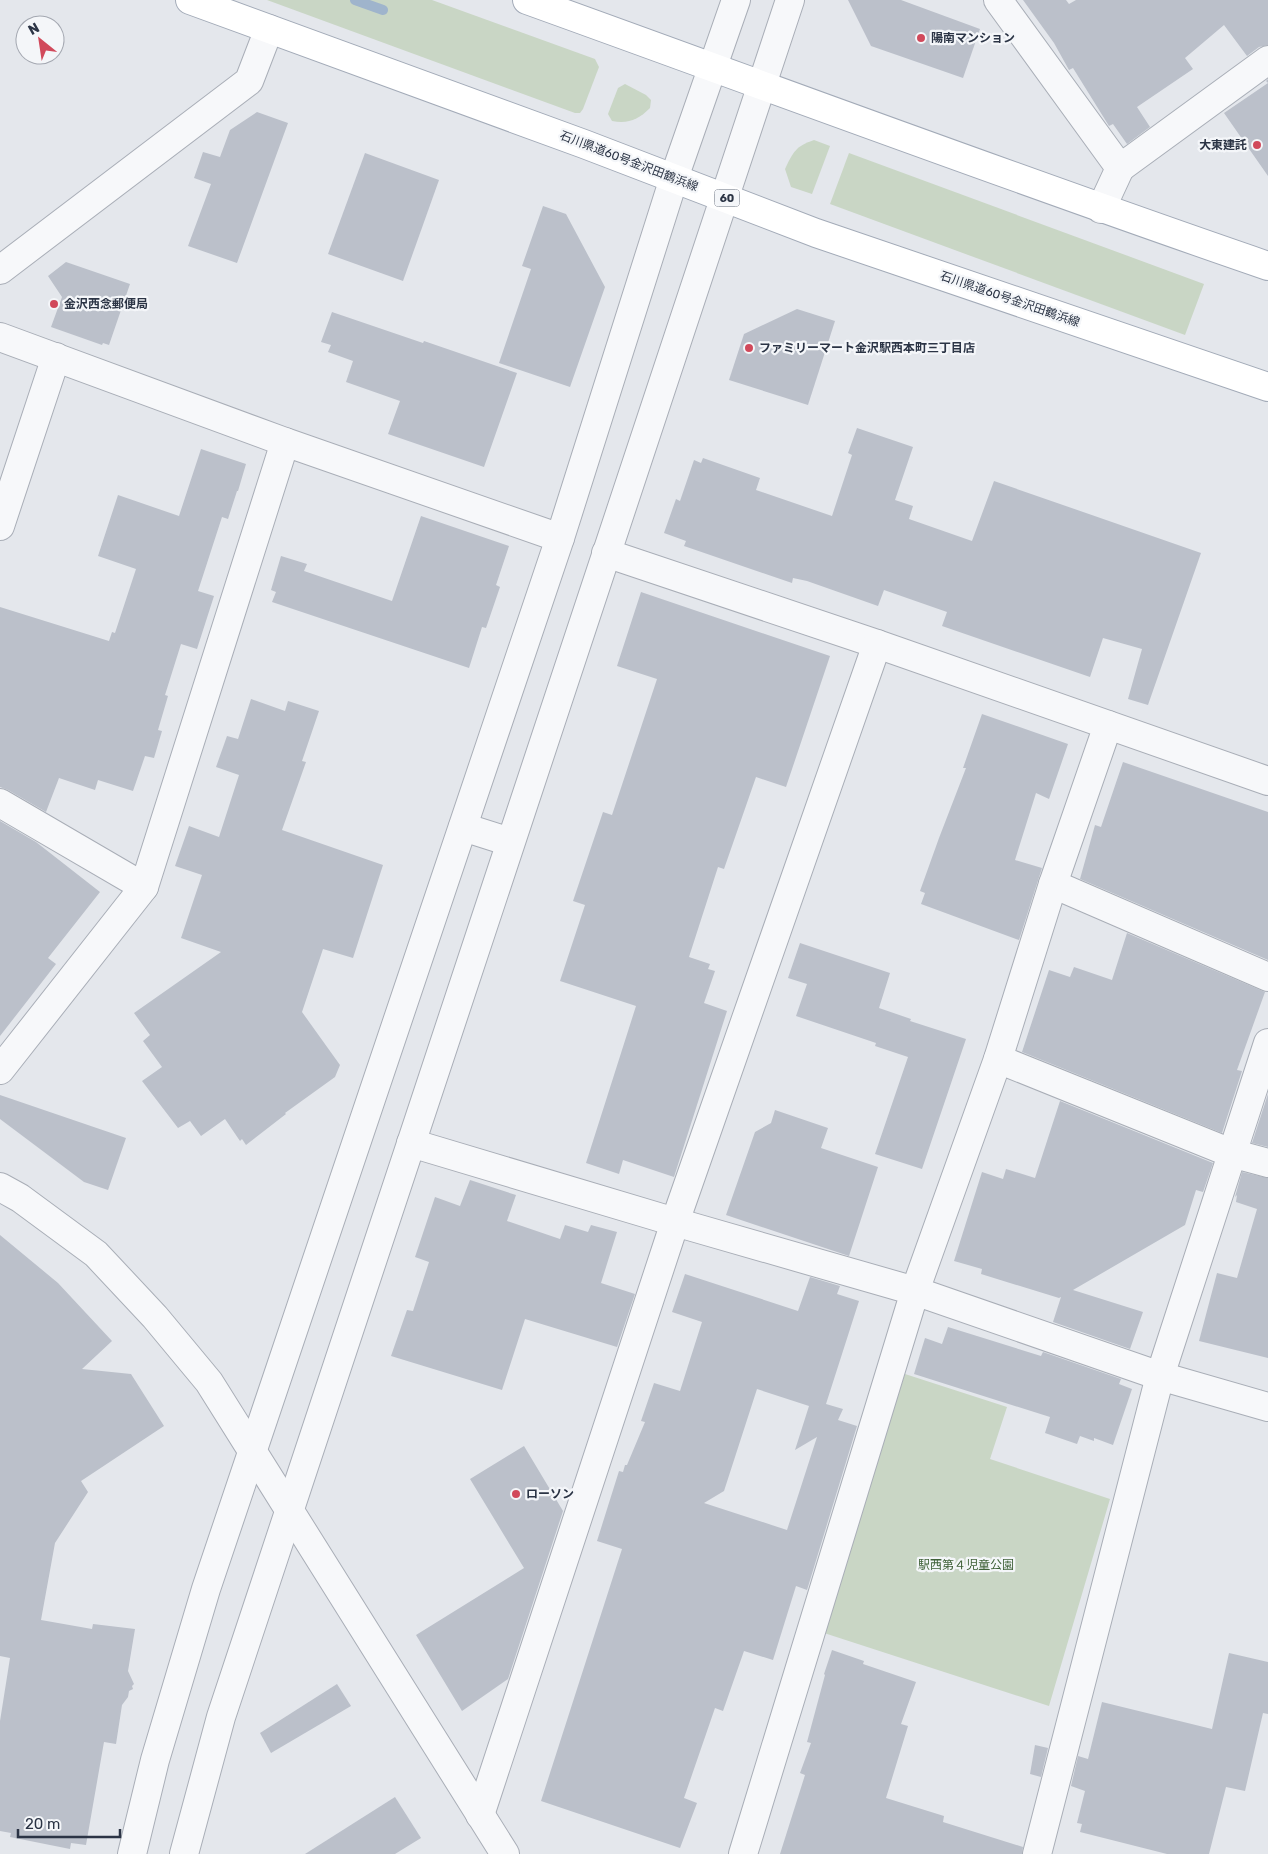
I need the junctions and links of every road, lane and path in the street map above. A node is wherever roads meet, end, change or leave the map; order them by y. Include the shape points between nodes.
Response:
1 (190, 0) edge
2 (527, 0) edge
3 (736, 0) edge
4 (790, 0) edge
5 (998, 0) edge
6 (269, 29) junction
7 (1268, 60) edge
8 (712, 66) junction
9 (762, 84) junction
10 (1120, 168) junction
11 (674, 178) junction
12 (723, 197) junction
13 (1101, 209) junction
14 (1268, 266) edge
15 (0, 270) edge
16 (0, 336) edge
17 (56, 357) junction
18 (1268, 387) edge
19 (285, 442) junction
20 (0, 526) edge
21 (560, 538) junction
22 (606, 553) junction
23 (877, 644) junction
24 (1108, 725) junction
25 (1268, 781) edge
26 (0, 803) edge
27 (463, 827) junction
28 (510, 842) junction
29 (1053, 884) junction
30 (144, 887) junction
31 (1268, 977) edge
32 (1268, 1043) edge
33 (998, 1059) junction
34 (0, 1070) edge
35 (411, 1143) junction
36 (1231, 1153) junction
37 (1268, 1163) edge
38 (0, 1187) edge
39 (675, 1222) junction
40 (915, 1290) junction
41 (1160, 1376) junction
42 (1268, 1407) edge
43 (253, 1452) junction
44 (289, 1511) junction
45 (480, 1814) junction
46 (132, 1854) edge
47 (184, 1854) edge
48 (505, 1854) edge
49 (743, 1854) edge
50 (1037, 1854) edge

1 - 6 main road, 石川県道60号金沢田鶴浜線 / 60
2 - 8 main road
3 - 8 street
4 - 9 street
5 - 10 street
6 - 11 main road, 石川県道60号金沢田鶴浜線 / 60
6 - 15 street via 250,81
7 - 10 street
8 - 9 main road
8 - 11 street
9 - 12 street
9 - 13 main road
10 - 13 street
11 - 12 main road, 石川県道60号金沢田鶴浜線 / 60
11 - 21 street
12 - 18 main road, 石川県道60号金沢田鶴浜線 / 60 via 816,233
12 - 22 street
13 - 14 main road
16 - 17 street
17 - 19 street
17 - 20 street
19 - 21 street
19 - 30 street
21 - 27 street
22 - 23 street
22 - 28 street
23 - 24 street
23 - 39 street
24 - 25 street
24 - 29 street
26 - 30 street
27 - 28 street
27 - 43 street
28 - 35 street
29 - 31 street
29 - 33 street
30 - 34 street
32 - 36 street
33 - 36 street
33 - 40 street
35 - 39 street
35 - 44 street
36 - 37 street
36 - 41 street
38 - 43 street via 96,1254 155,1317 209,1382
39 - 40 street
39 - 45 street
40 - 41 street
40 - 49 street
41 - 42 street
41 - 50 street
43 - 44 street
43 - 46 street via 206,1589 155,1760
44 - 45 street
44 - 47 street via 221,1717
45 - 48 street

